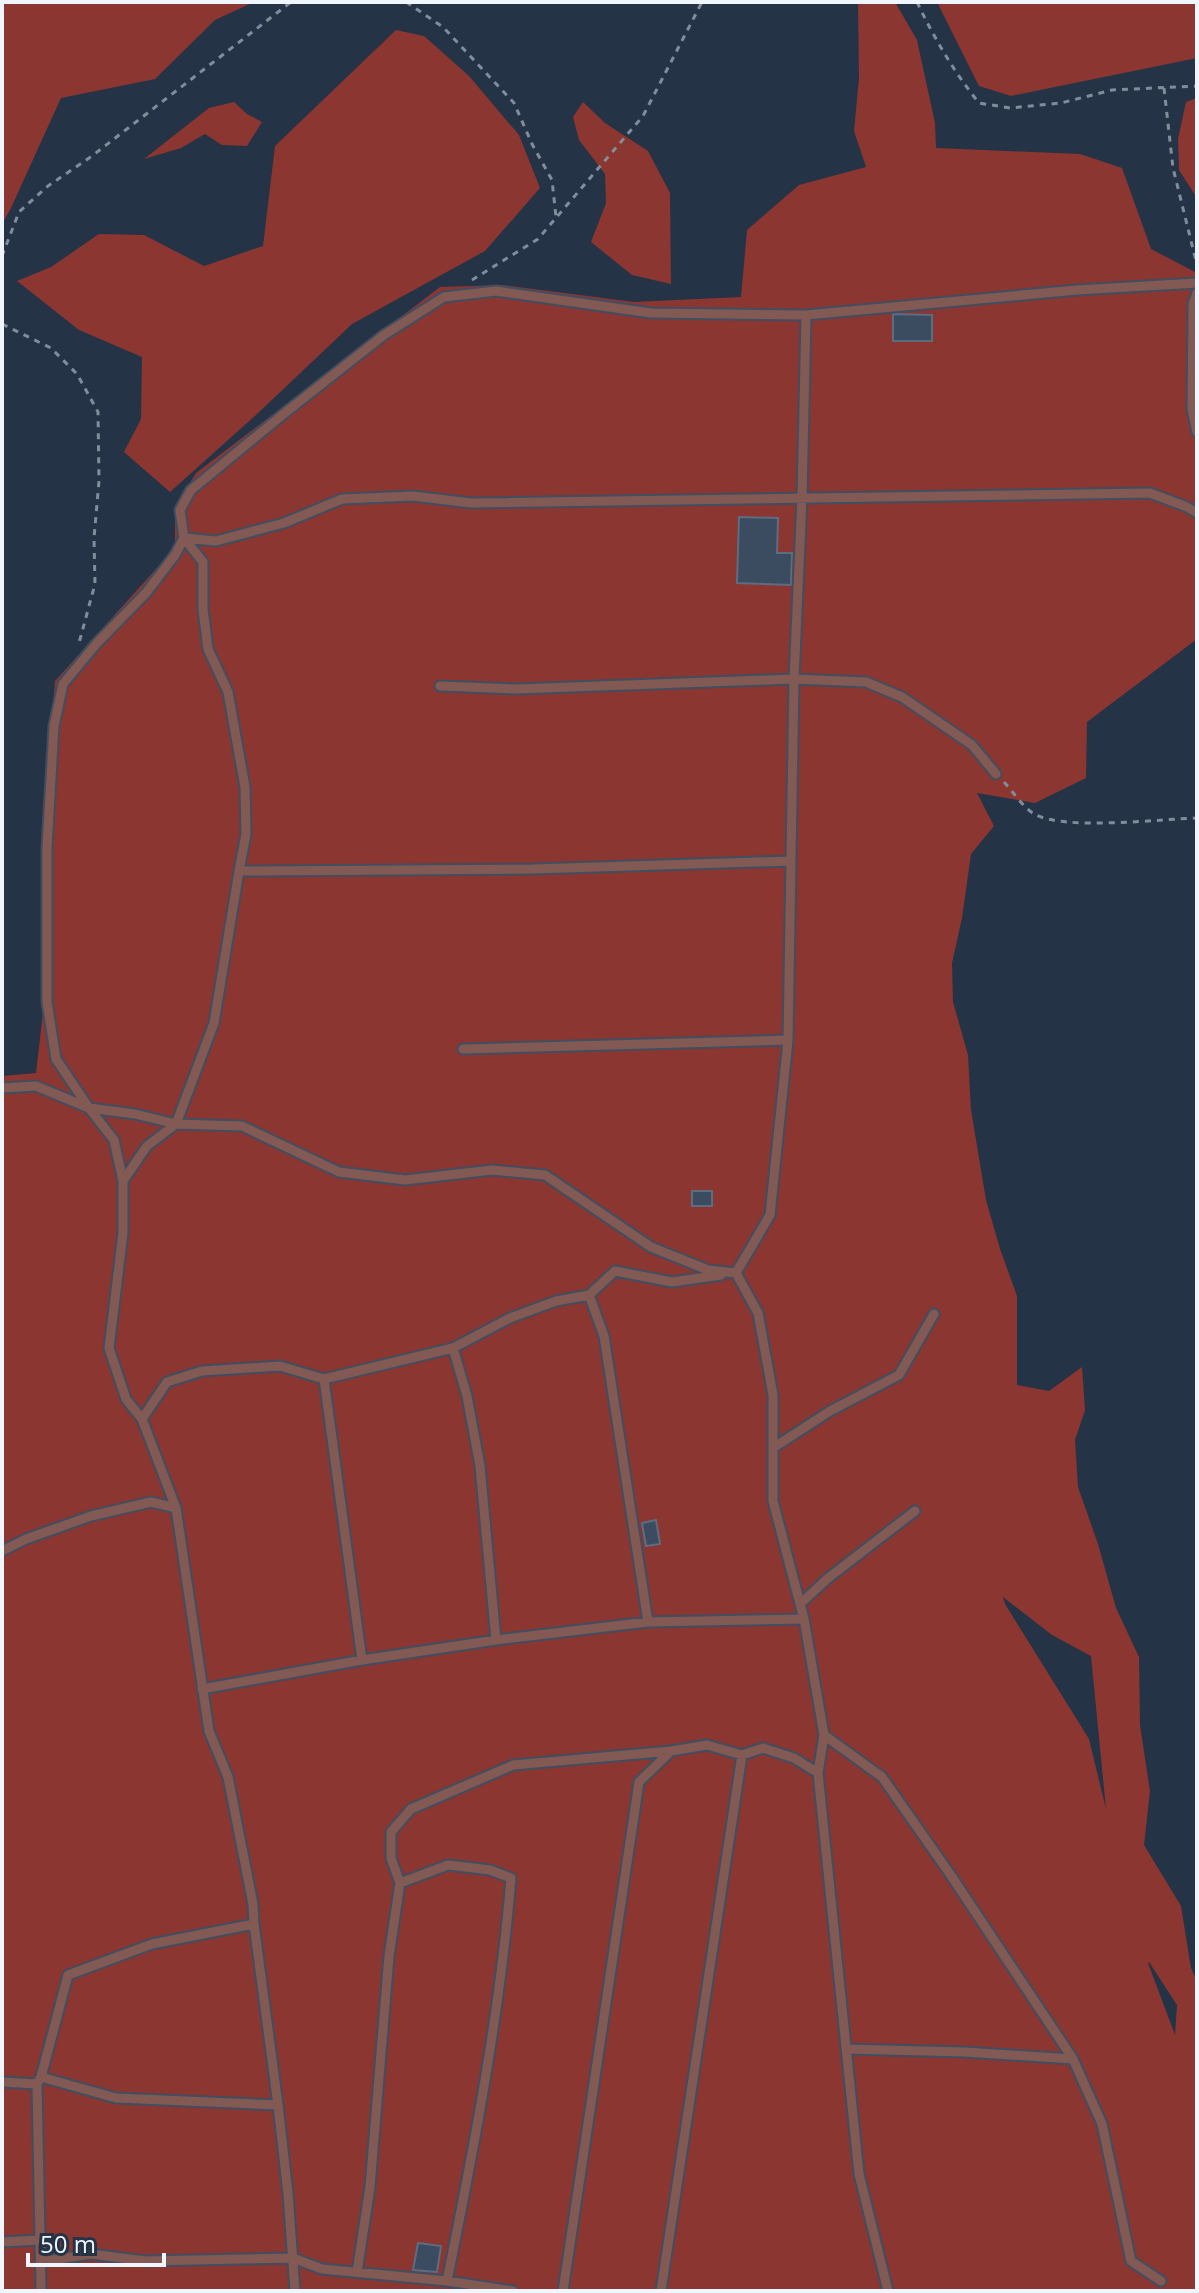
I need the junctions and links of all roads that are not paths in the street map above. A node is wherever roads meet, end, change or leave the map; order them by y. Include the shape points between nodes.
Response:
1 (1197, 283) edge
2 (1197, 293) edge
3 (806, 315) junction
4 (1197, 432) edge
5 (802, 498) junction
6 (1197, 513) edge
7 (184, 538) junction
8 (794, 679) junction
9 (440, 686) dead end
10 (996, 774) road end
11 (791, 861) junction
12 (239, 871) junction
13 (788, 1040) junction
14 (463, 1049) dead end
15 (2, 1088) edge
16 (89, 1108) junction
17 (176, 1124) junction
18 (123, 1181) junction
19 (736, 1273) junction
20 (589, 1295) junction
21 (934, 1314) dead end
22 (453, 1348) junction
23 (324, 1379) junction
24 (142, 1419) junction
25 (773, 1448) junction
26 (176, 1508) junction
27 (915, 1511) dead end
28 (2, 1551) edge
29 (800, 1604) junction
30 (804, 1619) junction
31 (648, 1622) junction
32 (496, 1640) junction
33 (362, 1660) junction
34 (202, 1689) junction
35 (824, 1735) junction
36 (671, 1751) junction
37 (742, 1755) junction
38 (818, 1773) junction
39 (400, 1883) junction
40 (254, 1924) junction
41 (846, 2049) junction
42 (1073, 2059) junction
43 (39, 2081) junction
44 (2, 2082) edge
45 (278, 2105) junction
46 (40, 2240) junction
47 (2, 2242) edge
48 (293, 2258) junction
49 (40, 2262) junction
50 (357, 2272) junction
51 (447, 2281) junction
52 (1161, 2281) dead end
53 (41, 2291) edge
54 (295, 2291) edge
55 (513, 2291) edge
56 (563, 2291) edge
57 (661, 2291) edge
58 (888, 2291) edge

1 - 3 lane
2 - 4 lane via 1192,409
3 - 5 lane
3 - 7 lane via 651,313 496,291 444,297 384,335 191,490 180,510
5 - 6 lane via 1150,493
5 - 7 lane via 471,503 413,496 342,499 284,523 216,541
5 - 8 lane
7 - 12 lane via 203,562 208,649 228,692 245,787 246,834
7 - 16 lane via 146,593 63,684 54,726 47,1002 56,1059
8 - 9 lane via 517,689
8 - 10 lane via 866,682 902,697 972,745
8 - 11 lane
11 - 12 lane
11 - 13 lane
12 - 17 lane via 214,1023
13 - 14 lane
13 - 19 lane via 770,1215
15 - 16 lane via 36,1086
16 - 17 lane
16 - 18 lane via 114,1140
17 - 18 lane via 147,1146
17 - 19 lane via 242,1126 339,1172 405,1180 492,1170 545,1175 651,1247 708,1270
18 - 24 lane via 123,1233 109,1348 126,1399
19 - 20 lane via 672,1282 615,1271
19 - 25 lane via 758,1313 773,1395
20 - 22 lane via 533,1309
20 - 31 lane via 604,1336
21 - 25 lane via 899,1375
22 - 23 lane
22 - 32 lane via 480,1466
23 - 24 lane via 280,1366 202,1371 167,1382
23 - 33 lane
24 - 26 lane
25 - 29 lane via 773,1501
26 - 28 lane via 151,1502 91,1516
26 - 34 lane
27 - 29 lane
29 - 30 lane
30 - 31 lane
30 - 35 lane
31 - 32 lane
32 - 33 lane
33 - 34 lane
34 - 40 lane via 209,1731 228,1777
35 - 38 lane
35 - 42 lane via 882,1777
36 - 37 lane via 707,1745
36 - 39 lane via 513,1765 411,1809 391,1832 391,1858
36 - 56 lane via 639,1782
37 - 38 lane via 763,1748
37 - 57 lane
38 - 41 lane
39 - 50 lane
39 - 51 lane via 448,1865 511,1878 473,2148
40 - 43 lane via 152,1944 68,1975
40 - 45 lane
41 - 42 lane
41 - 58 lane via 859,2174
42 - 52 lane via 1102,2124 1131,2261
43 - 44 lane
43 - 45 lane via 116,2098
43 - 46 lane
45 - 48 lane
46 - 47 lane
46 - 49 lane
48 - 49 lane via 145,2261 91,2254
48 - 50 lane via 322,2269
48 - 54 lane
49 - 53 lane
50 - 51 lane
51 - 55 lane

